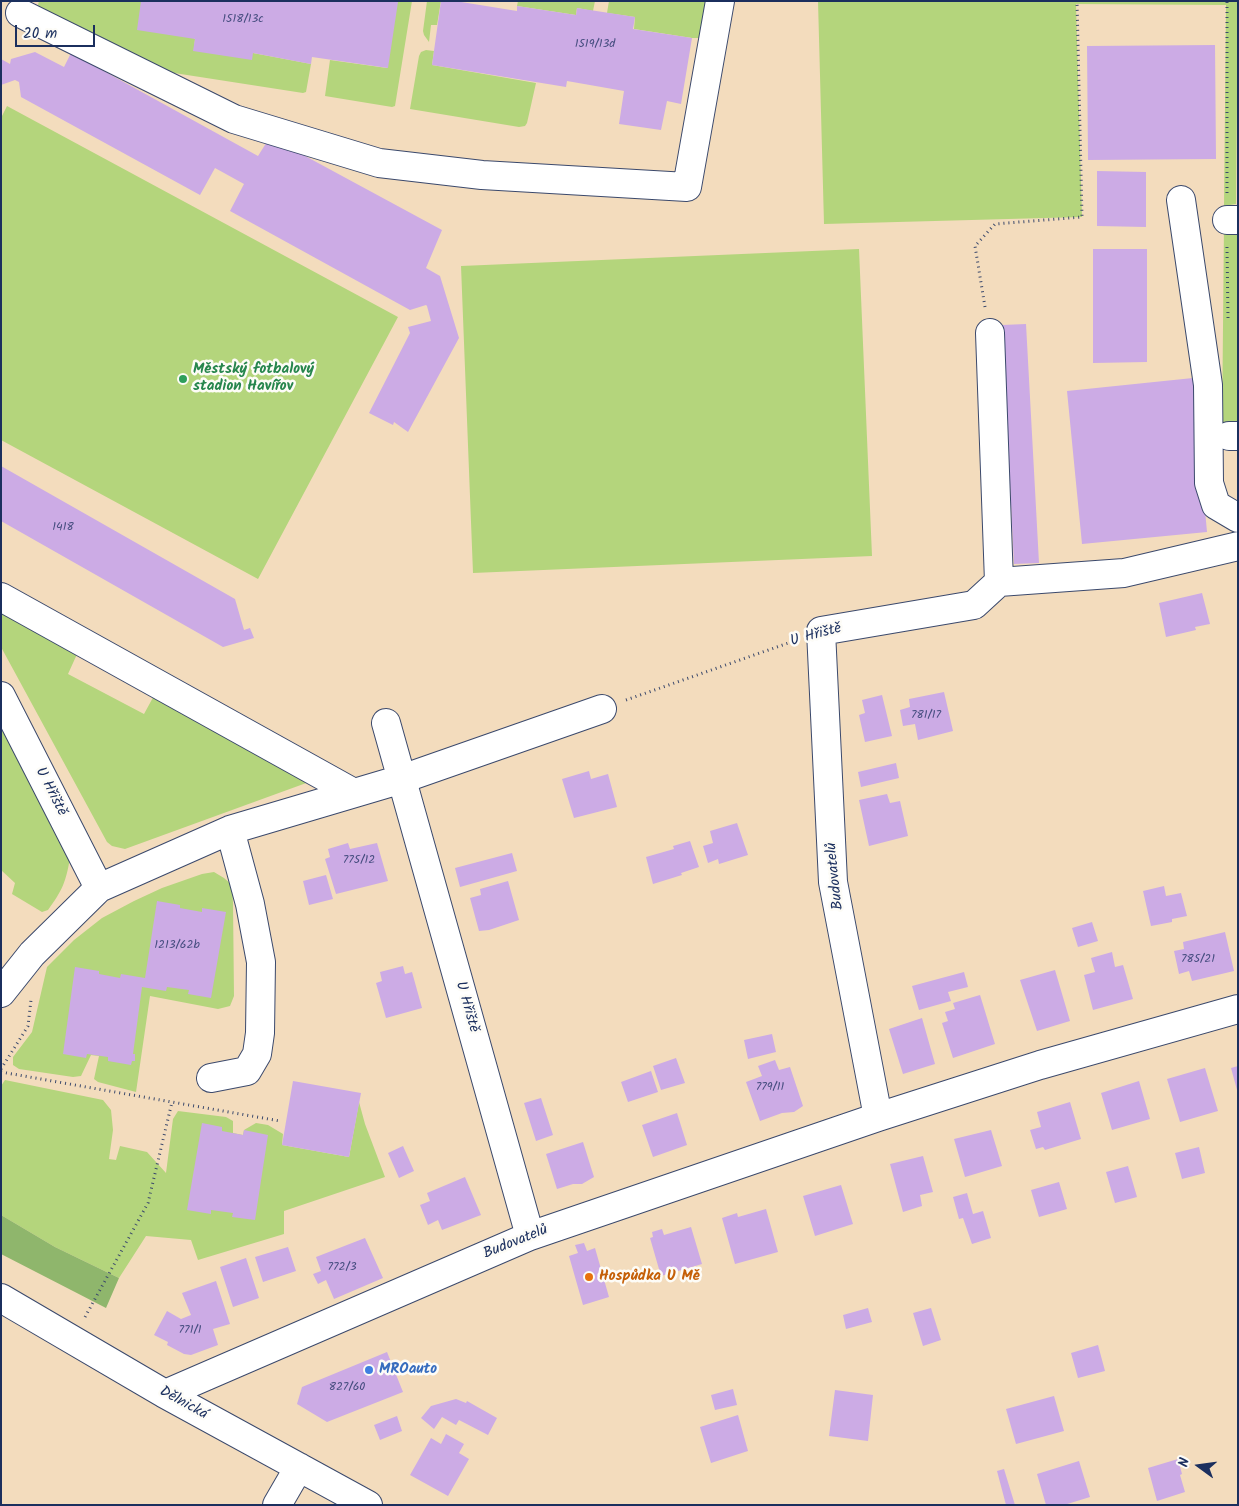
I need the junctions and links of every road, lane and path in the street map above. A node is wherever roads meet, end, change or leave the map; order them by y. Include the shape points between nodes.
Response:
1 (720, 1) edge
2 (1077, 1) edge
3 (1227, 1) edge
4 (15, 6) edge
5 (1181, 200) dead end
6 (1232, 220) edge
7 (1228, 318) dead end
8 (990, 333) joint
9 (1238, 518) edge
10 (1238, 546) edge
11 (999, 582) junction
12 (1, 597) edge
13 (821, 631) junction
14 (1, 696) edge
15 (602, 709) joint
16 (386, 723) dead end
17 (402, 779) junction
18 (354, 793) junction
19 (230, 830) junction
20 (99, 888) junction
21 (1, 993) edge
22 (31, 999) dead end
23 (1238, 1009) edge
24 (1, 1071) edge
25 (211, 1078) dead end
26 (172, 1102) junction
27 (878, 1117) junction
28 (280, 1121) dead end
29 (530, 1236) junction
30 (1, 1298) edge
31 (73, 1340) junction
32 (165, 1394) junction
33 (299, 1467) junction
34 (277, 1505) edge
35 (368, 1505) edge

1 - 4 street via 687,187 482,175 379,163 234,119
2 - 8 path via 1082,217 994,224 975,246
3 - 6 path
5 - 9 street via 1208,386 1208,483 1216,505
6 - 7 path
8 - 11 street
10 - 11 street via 1124,573
11 - 13 street, U Hřiště via 974,605
12 - 18 street
13 - 15 path, U Hřiště
13 - 27 street, Budovatelů via 833,882
14 - 20 street, U Hřiště
15 - 17 street
16 - 17 street, U Hřiště
17 - 18 street
17 - 29 street, U Hřiště
18 - 19 street
19 - 20 street
19 - 25 street via 250,904 261,962 260,1033 257,1054 247,1071
20 - 21 street via 32,954
22 - 24 path via 28,1026
23 - 27 street, Budovatelů via 1040,1065
24 - 26 path
26 - 28 path
26 - 31 path via 148,1203
27 - 29 street, Budovatelů
29 - 32 street, Budovatelů
30 - 31 street, Dělnická
31 - 32 street, Dělnická
32 - 33 street, Dělnická
33 - 34 street
33 - 35 street, Dělnická

